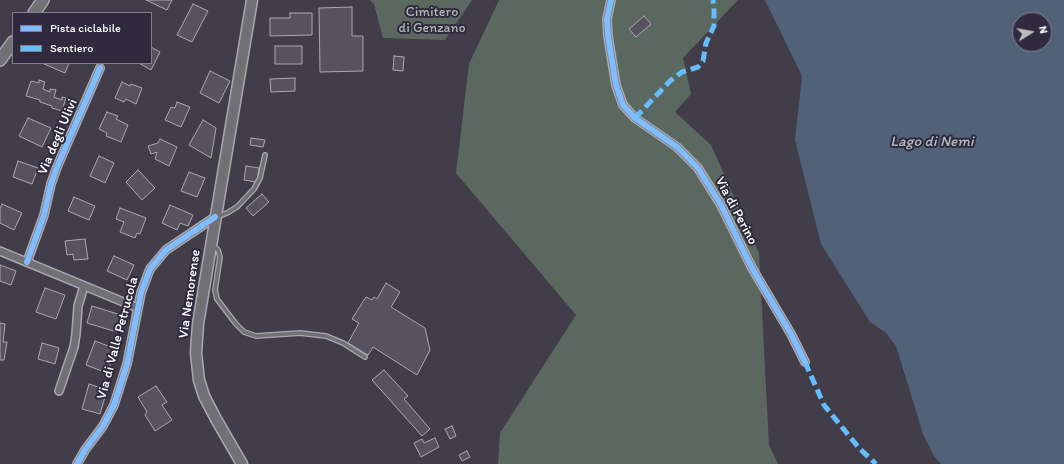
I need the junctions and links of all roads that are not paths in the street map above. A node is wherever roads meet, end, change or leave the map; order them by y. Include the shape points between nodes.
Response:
1 (43, 0) edge
2 (252, 0) edge
3 (611, 0) edge
4 (35, 12) edge
5 (12, 43) edge
6 (0, 60) edge
7 (100, 68) dead end
8 (265, 155) dead end
9 (215, 218) junction
10 (211, 245) junction
11 (0, 251) edge
12 (27, 262) junction
13 (84, 286) junction
14 (138, 308) junction
15 (365, 357) dead end
16 (805, 362) dead end
17 (60, 391) dead end
18 (77, 464) edge
19 (242, 464) edge

1 - 4 main road
2 - 9 main road, Via Nemorense
3 - 16 street, Via di Perino via 606,19 615,78 623,105 635,118 677,147 698,168 721,205 752,268
5 - 6 main road
7 - 12 street, Via degli Ulivi via 57,167 44,215
8 - 9 lane via 260,178 254,188 237,207
9 - 10 main road, Via Nemorense
9 - 14 street, Via di Valle Petrucola via 176,242 159,256 148,274
10 - 15 lane via 216,248 220,257 215,290 217,299 244,332 256,336 317,334 338,340
10 - 19 main road, Via Nemorense via 198,327 198,372 202,391
11 - 12 street
12 - 13 street
13 - 14 street
13 - 17 street via 78,306 74,347
14 - 18 street, Via di Valle Petrucola via 127,364 114,405

